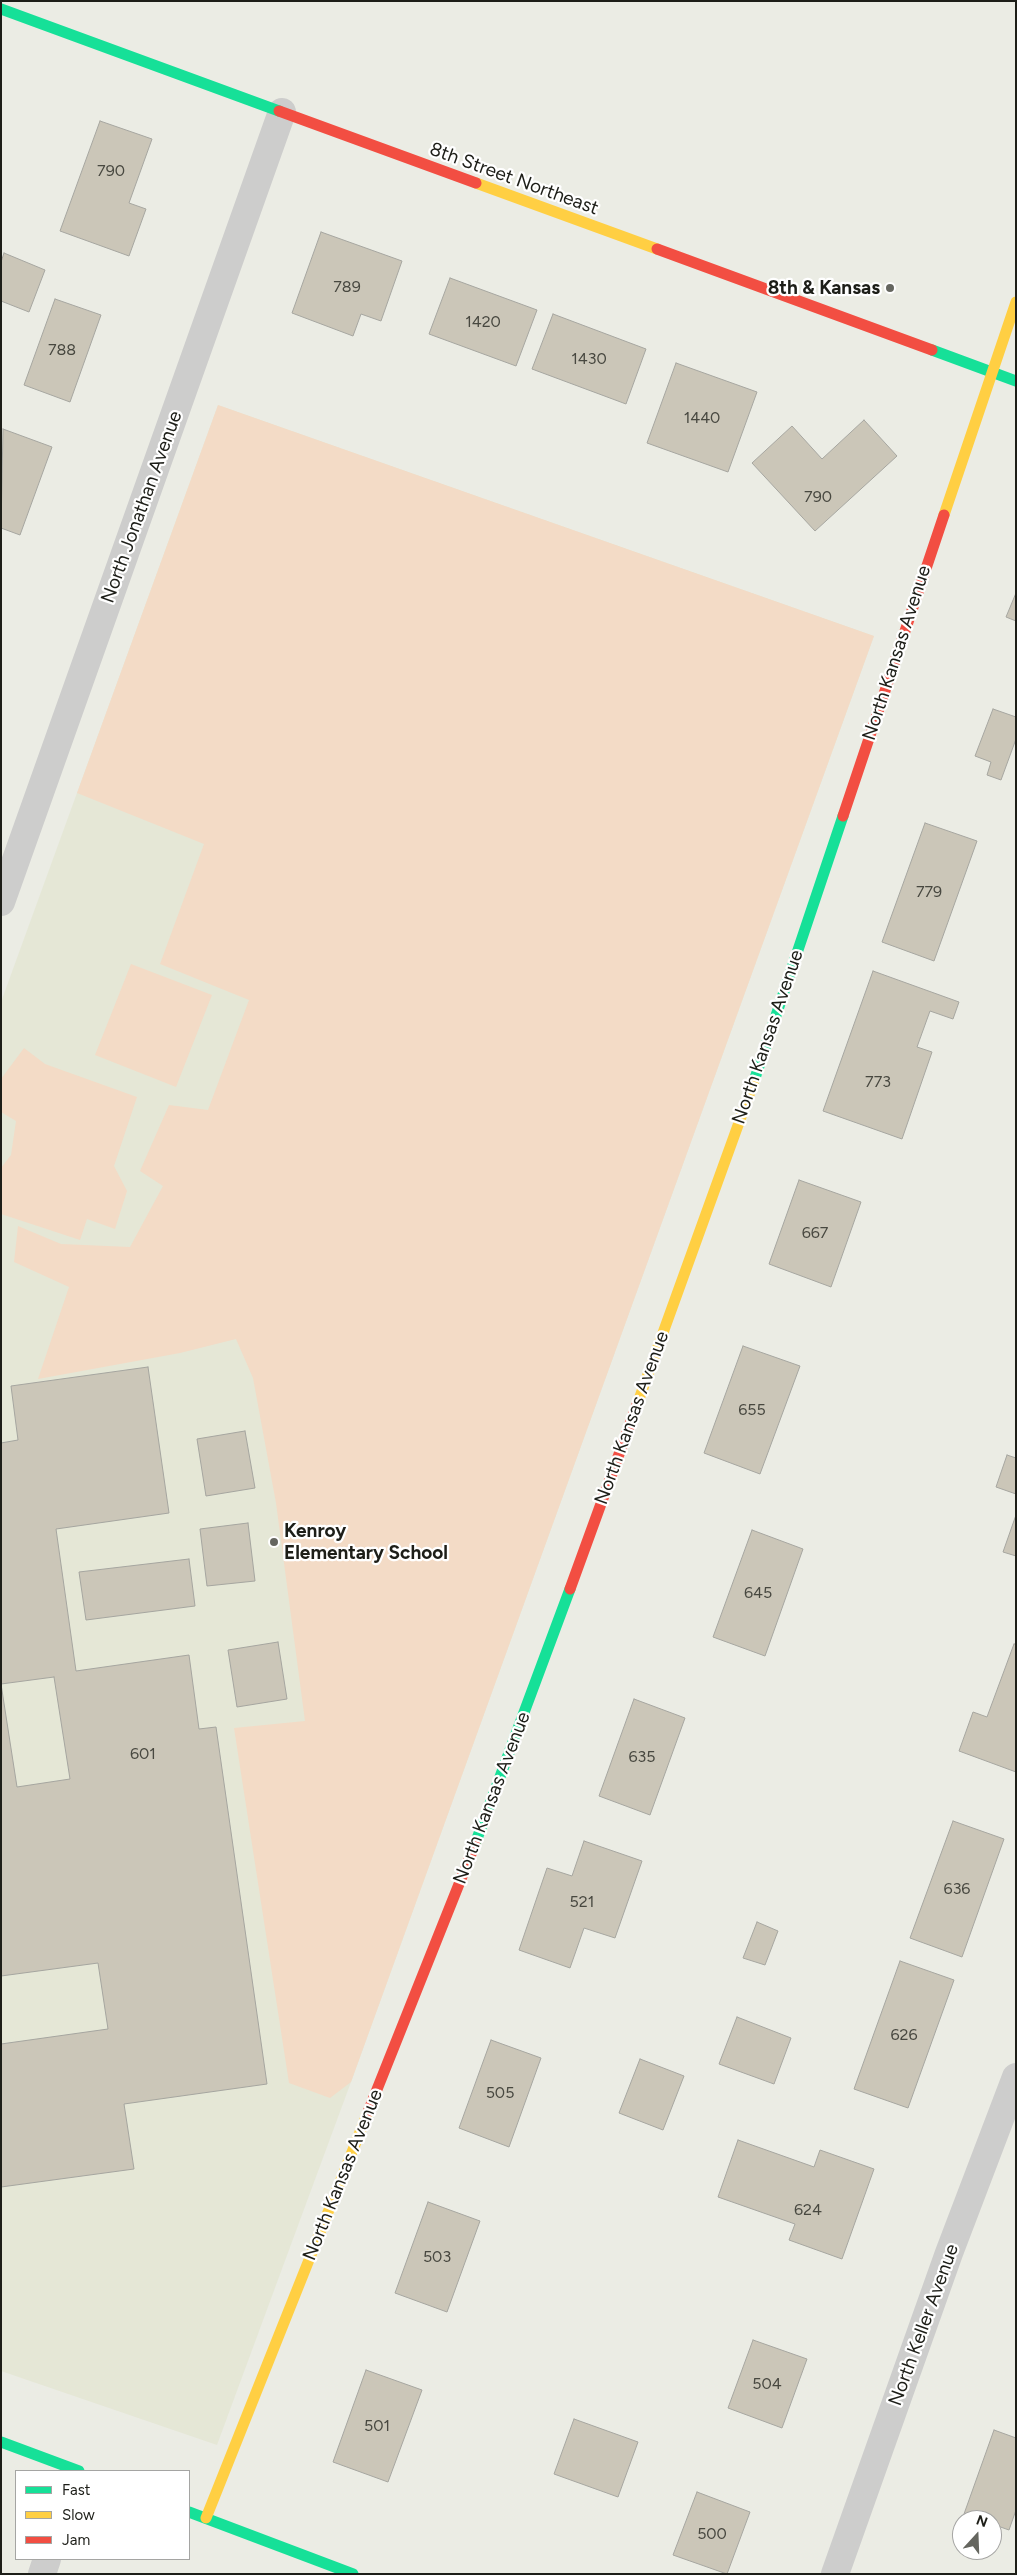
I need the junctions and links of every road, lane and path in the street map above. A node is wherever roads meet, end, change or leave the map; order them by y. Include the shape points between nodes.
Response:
1 (1, 9) edge
2 (282, 112) junction
3 (1016, 302) edge
4 (991, 371) junction
5 (1016, 381) edge
6 (1, 902) edge
7 (1016, 2077) edge
8 (1, 2442) edge
9 (76, 2470) edge
10 (190, 2512) edge
11 (206, 2518) junction
12 (48, 2560) edge
13 (42, 2574) edge
14 (353, 2574) edge
15 (835, 2574) edge

1 - 2 street, 8th Street Northeast
2 - 4 street, 8th Street Northeast
2 - 6 street, North Jonathan Avenue
3 - 4 street, North Kansas Avenue
4 - 5 street, 8th Street Northeast
4 - 11 street, North Kansas Avenue via 742,1117 500,1781
7 - 15 street, North Keller Avenue via 949,2253
8 - 9 street
10 - 11 street
11 - 14 street
12 - 13 street

